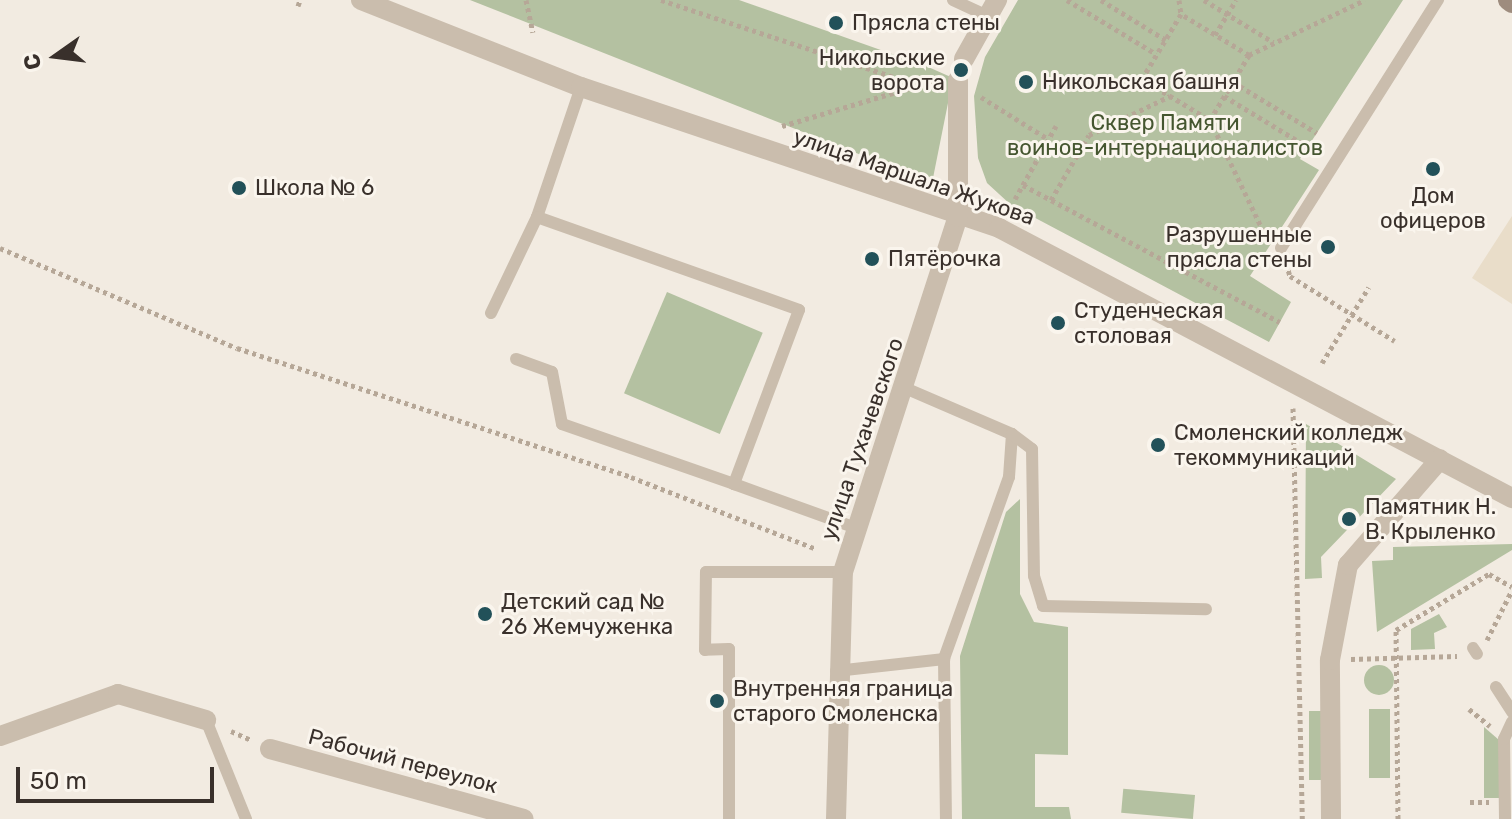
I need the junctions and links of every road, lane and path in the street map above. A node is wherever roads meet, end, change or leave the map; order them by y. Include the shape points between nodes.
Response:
1 (361, 0) edge
2 (526, 0) edge
3 (661, 0) edge
4 (953, 0) edge
5 (1067, 0) edge
6 (1101, 0) edge
7 (1179, 0) edge
8 (1204, 0) edge
9 (1236, 0) edge
10 (1365, 0) edge
11 (1438, 0) edge
12 (992, 8) edge
13 (1181, 14) junction
14 (1227, 14) junction
15 (533, 32) dead end
16 (1215, 35) junction
17 (1166, 40) junction
18 (1274, 43) junction
19 (1156, 54) junction
20 (1249, 55) junction
21 (964, 59) dead end
22 (936, 80) dead end
23 (958, 80) dead end
24 (1233, 82) junction
25 (918, 85) junction
26 (581, 87) junction
27 (1170, 96) junction
28 (1224, 96) junction
29 (981, 97) dead end
30 (1210, 120) junction
31 (782, 126) dead end
32 (1056, 126) dead end
33 (1317, 133) dead end
34 (1048, 139) junction
35 (1308, 147) dead end
36 (1023, 185) junction
37 (1015, 199) dead end
38 (1051, 200) junction
39 (537, 217) junction
40 (958, 217) junction
41 (0, 248) edge
42 (1281, 248) joint
43 (1301, 283) dead end
44 (1369, 287) dead end
45 (491, 313) dead end
46 (1352, 315) junction
47 (1280, 322) dead end
48 (1395, 341) dead end
49 (516, 359) dead end
50 (1322, 363) dead end
51 (905, 388) junction
52 (1293, 406) dead end
53 (1012, 434) junction
54 (1440, 459) junction
55 (734, 484) junction
56 (1512, 498) edge
57 (856, 528) junction
58 (817, 549) dead end
59 (843, 572) junction
60 (1512, 588) edge
61 (1206, 609) dead end
62 (1396, 658) junction
63 (944, 659) junction
64 (1298, 660) junction
65 (1330, 660) junction
66 (836, 672) junction
67 (1496, 687) dead end
68 (1397, 701) junction
69 (1408, 702) dead end
70 (1469, 709) dead end
71 (1512, 712) edge
72 (206, 720) junction
73 (1512, 722) edge
74 (0, 736) edge
75 (1504, 739) junction
76 (270, 749) joint
77 (1398, 795) junction
78 (1409, 795) dead end
79 (246, 819) edge
80 (524, 819) edge
81 (729, 819) edge
82 (836, 819) edge
83 (946, 819) edge
84 (1302, 819) edge
85 (1331, 819) edge
86 (1398, 819) edge
87 (1505, 819) edge

1 - 26 street, улица Маршала Жукова
2 - 15 path
3 - 25 path
4 - 12 lane
5 - 19 path
6 - 17 path
7 - 13 path
8 - 14 path
9 - 14 path
10 - 18 path
11 - 42 lane
12 - 21 street
13 - 16 path
13 - 17 path
14 - 16 path
14 - 18 path
16 - 20 path
17 - 19 path
18 - 20 path
19 - 27 path via 1142,79
20 - 24 path
22 - 25 path
23 - 40 street, улица Тухачевского
24 - 28 path
24 - 33 path
25 - 31 path
26 - 39 lane
26 - 40 street, улица Маршала Жукова
27 - 30 path
27 - 38 path via 1089,135
28 - 30 path
28 - 35 path
29 - 34 path
30 - 42 path via 1259,232
32 - 34 path
34 - 36 path
36 - 37 path
36 - 38 path
38 - 47 path
39 - 45 lane
39 - 55 lane via 799,310
40 - 51 street, улица Тухачевского
40 - 54 street, улица Маршала Жукова via 1038,246
41 - 58 path via 237,348 631,477
43 - 46 path
44 - 46 path
46 - 48 path
46 - 50 path
49 - 55 lane via 552,372 562,424
51 - 53 lane
51 - 57 street, улица Тухачевского
52 - 64 path
53 - 61 lane via 1032,449 1034,576 1043,606
53 - 63 lane via 1009,477
54 - 56 street, улица Маршала Жукова
54 - 65 street via 1348,565
55 - 57 lane
57 - 59 street, улица Тухачевского
59 - 66 street, улица Тухачевского
59 - 81 lane via 706,572 705,650 729,649
60 - 62 path via 1487,640 1475,651
60 - 62 path via 1489,574 1396,630
62 - 65 path
62 - 68 path
63 - 66 lane
63 - 83 lane
64 - 65 path
64 - 84 path
65 - 85 street
66 - 82 street, улица Тухачевского
67 - 71 lane
68 - 69 path
68 - 77 path
70 - 75 path
72 - 74 street via 118,694
72 - 76 path
72 - 79 lane
73 - 75 lane
75 - 87 lane
76 - 80 street, Рабочий переулок
77 - 78 path
77 - 86 path

